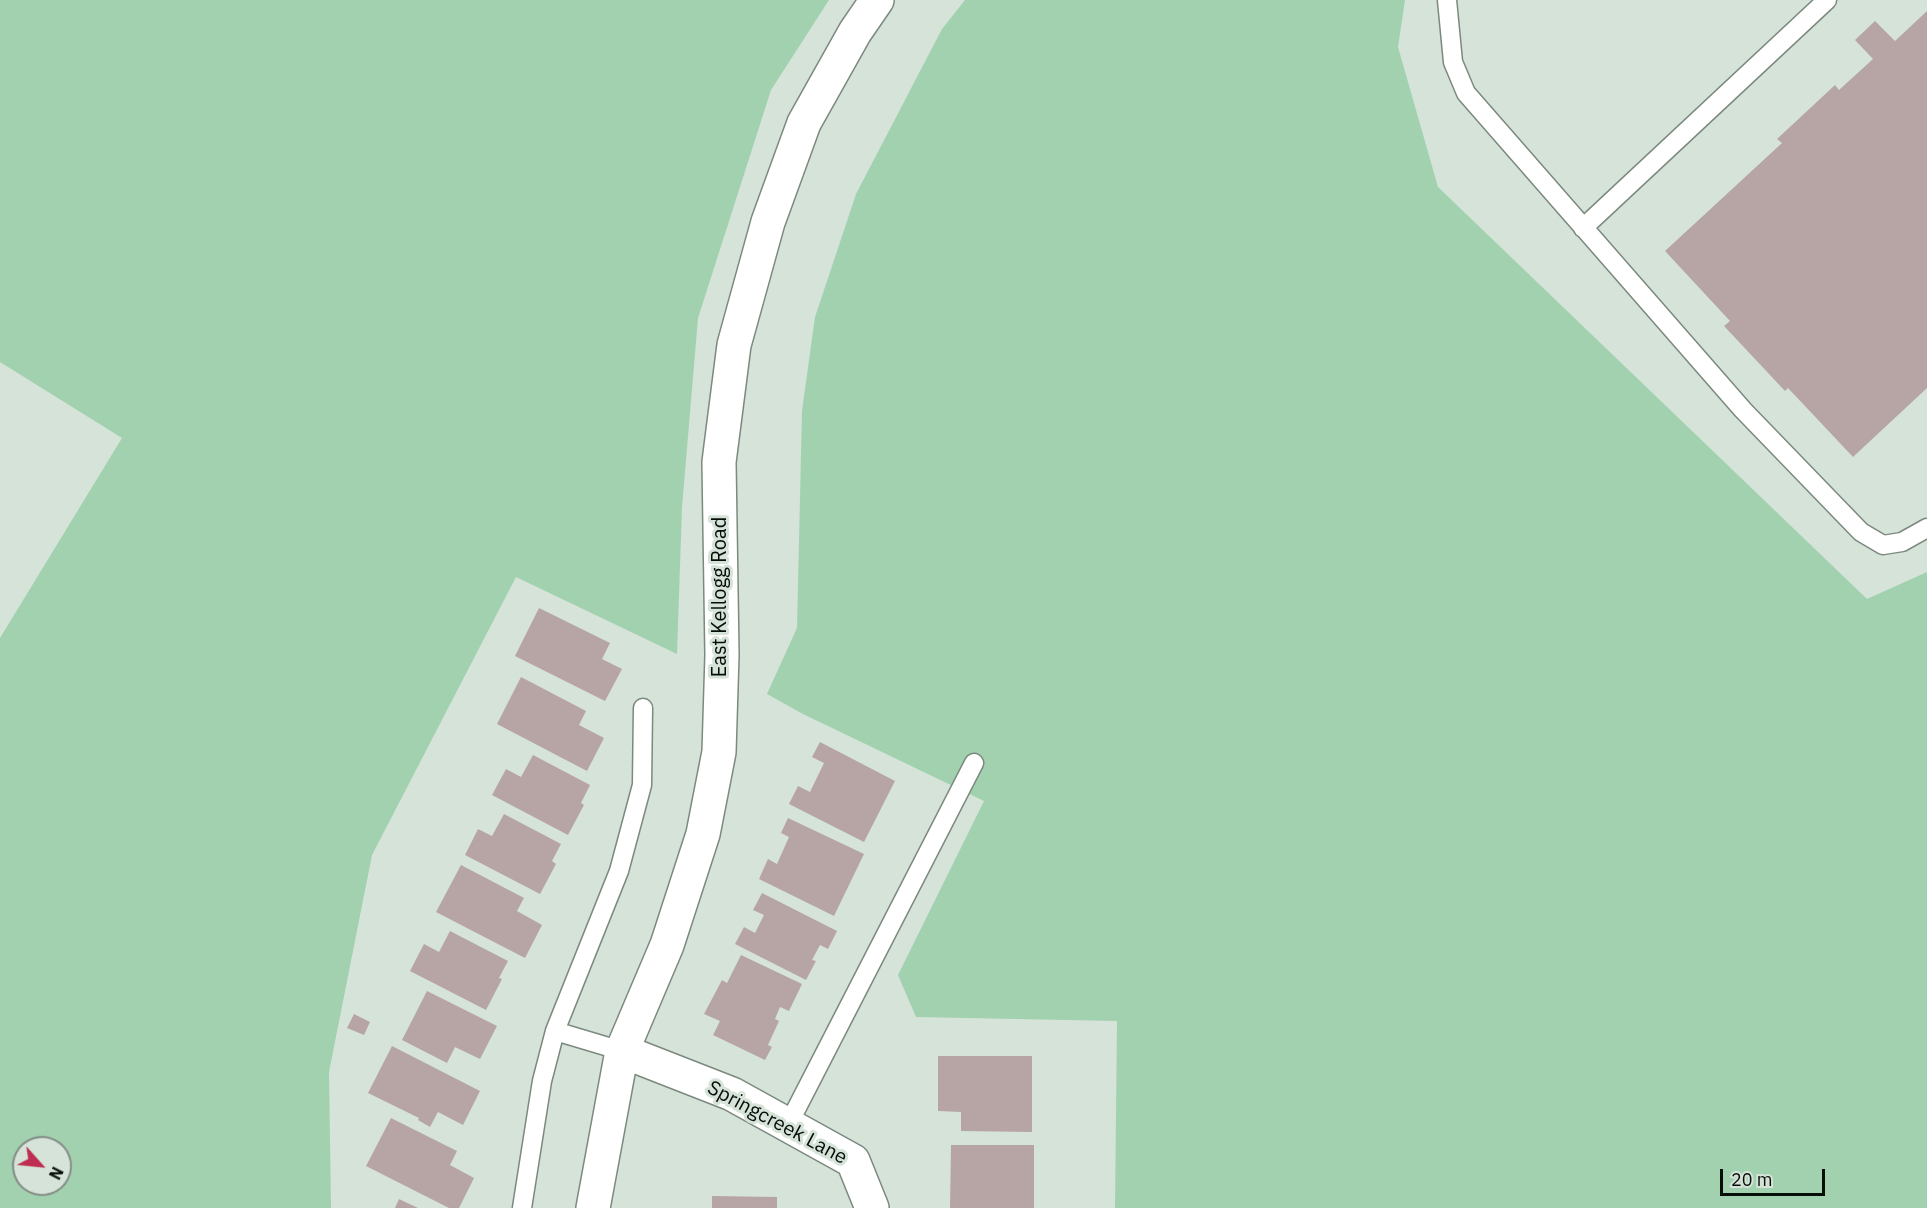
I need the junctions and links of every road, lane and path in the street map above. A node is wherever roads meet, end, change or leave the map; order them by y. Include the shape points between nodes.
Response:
1 (877, 0) edge
2 (1447, 0) edge
3 (1827, 0) edge
4 (1583, 228) junction
5 (1927, 528) edge
6 (643, 708) dead end
7 (974, 763) dead end
8 (555, 1031) junction
9 (622, 1051) junction
10 (788, 1125) junction
11 (522, 1208) edge
12 (593, 1208) edge
13 (872, 1208) edge

1 - 9 street, East Kellogg Road via 804,123 768,222 734,345 719,462 719,752 703,834 667,945
2 - 4 lane via 1453,62 1466,93
3 - 4 lane
4 - 5 lane via 1743,410 1861,532 1883,545 1902,542
6 - 8 lane via 642,785 619,871
7 - 10 lane
8 - 9 lane
8 - 11 lane via 542,1081
9 - 10 street, Springcreek Lane via 732,1094
9 - 12 street, East Kellogg Road
10 - 13 street, Springcreek Lane via 853,1161

